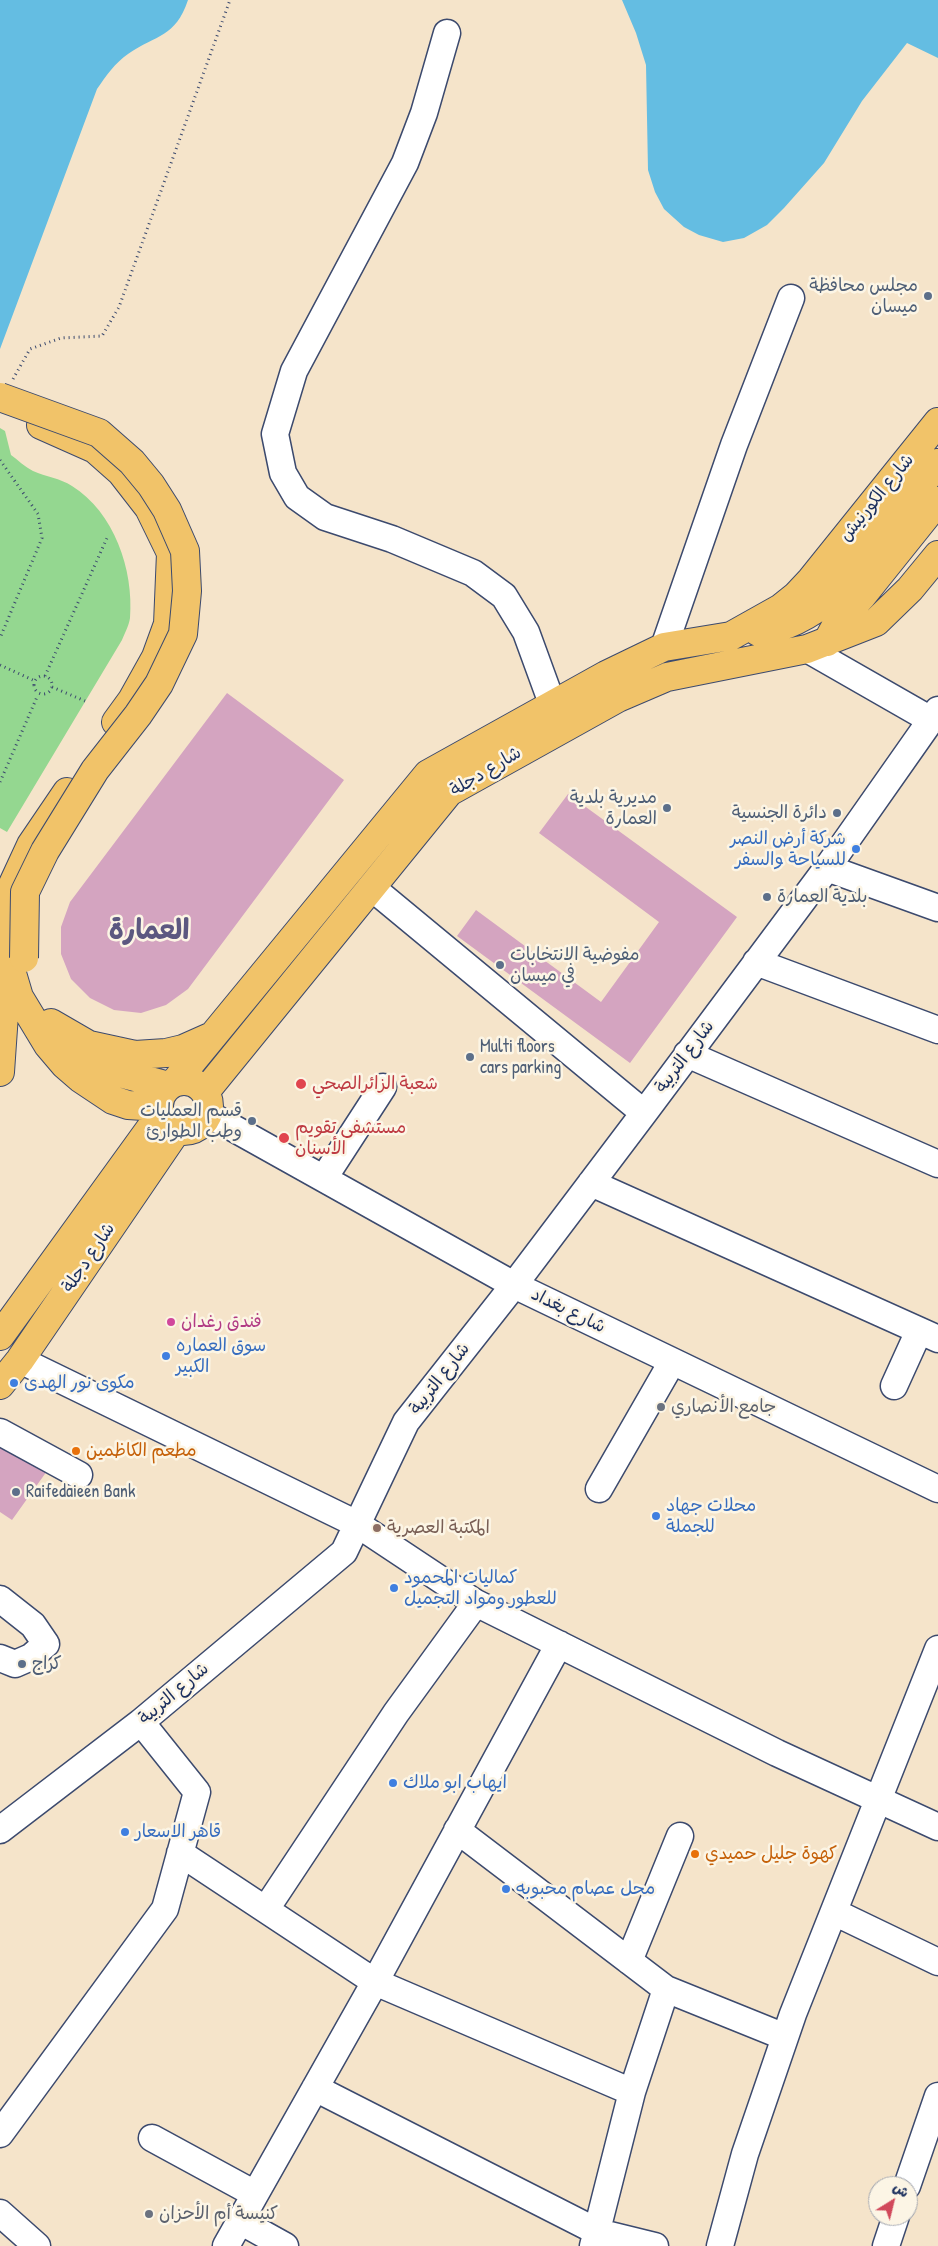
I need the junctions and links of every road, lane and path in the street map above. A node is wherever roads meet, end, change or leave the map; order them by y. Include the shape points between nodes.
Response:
1 (230, 0) edge
2 (447, 33) dead end
3 (791, 298) dead end
4 (6, 389) edge
5 (0, 410) edge
6 (938, 422) edge
7 (0, 460) edge
8 (938, 463) edge
9 (938, 502) edge
10 (107, 538) dead end
11 (835, 551) joint
12 (938, 555) edge
13 (853, 589) junction
14 (731, 636) junction
15 (0, 638) edge
16 (817, 646) junction
17 (664, 647) junction
18 (0, 665) edge
19 (45, 676) junction
20 (35, 681) junction
21 (52, 687) junction
22 (38, 696) dead end
23 (85, 701) dead end
24 (553, 706) junction
25 (934, 715) edge
26 (0, 782) edge
27 (827, 868) junction
28 (371, 888) junction
29 (938, 908) edge
30 (16, 957) junction
31 (756, 962) junction
32 (51, 1023) junction
33 (938, 1030) edge
34 (213, 1035) junction
35 (687, 1054) junction
36 (0, 1072) edge
37 (384, 1087) dead end
38 (206, 1103) junction
39 (168, 1104) junction
40 (644, 1113) junction
41 (938, 1164) edge
42 (324, 1178) junction
43 (591, 1183) junction
44 (514, 1285) junction
45 (929, 1335) edge
46 (0, 1336) edge
47 (20, 1360) junction
48 (672, 1362) junction
49 (0, 1385) edge
50 (894, 1386) dead end
51 (0, 1432) edge
52 (79, 1475) dead end
53 (600, 1489) dead end
54 (938, 1489) edge
55 (357, 1524) junction
56 (0, 1599) edge
57 (476, 1603) junction
58 (559, 1644) junction
59 (938, 1649) edge
60 (0, 1658) edge
61 (141, 1722) junction
62 (880, 1800) junction
63 (938, 1827) edge
64 (0, 1830) edge
65 (457, 1830) junction
66 (680, 1836) dead end
67 (180, 1853) junction
68 (266, 1909) junction
69 (834, 1912) junction
70 (629, 1961) junction
71 (938, 1962) edge
72 (375, 1982) junction
73 (666, 1989) junction
74 (785, 2038) junction
75 (315, 2088) junction
76 (632, 2092) junction
77 (938, 2096) edge
78 (0, 2134) edge
79 (152, 2138) dead end
80 (910, 2176) edge
81 (255, 2194) junction
82 (0, 2213) edge
83 (240, 2221) junction
84 (893, 2226) edge
85 (596, 2239) edge
86 (36, 2246) edge
87 (226, 2246) edge
88 (285, 2246) edge
89 (655, 2246) edge
90 (720, 2246) edge
91 (886, 2246) edge

1 - 4 path via 114,314 102,336 61,338 30,349
2 - 24 street via 424,113 405,163 294,371 275,434 282,473 297,497 325,517 392,539 472,573 504,596 526,632
3 - 17 street via 734,444
4 - 30 main road, bridge via 99,433 132,462 167,510 185,551 187,591 183,634 158,684 90,778 45,851 25,892
5 - 30 main road via 68,435 95,449 121,472 148,508 171,553 168,624 156,657 132,700 32,845 14,884
6 - 11 main road, شارع الكورنيش
7 - 15 path via 38,514 42,538
8 - 13 main road
9 - 13 main road
10 - 19 path
11 - 14 main road, شارع دجلة via 796,596
12 - 16 main road, شارع دجلة via 910,589 876,622
13 - 14 main road, شارع دجلة via 796,621 767,631
13 - 16 main road via 838,622
14 - 17 main road, شارع دجلة
16 - 25 street
16 - 28 main road, شارع دجلة via 667,676 610,702 448,792
17 - 24 main road, شارع دجلة
18 - 20 path
19 - 20 path via 39,676
19 - 21 path via 52,681
20 - 21 path via 35,690 40,694 49,692
21 - 23 path
22 - 26 path
24 - 34 main road, شارع دجلة via 428,774
25 - 27 street, شارع التربية
27 - 29 street
27 - 31 street, شارع التربية
28 - 38 main road, شارع دجلة
28 - 40 street
30 - 32 main road
30 - 36 main road
30 - 39 main road via 19,997 48,1045 65,1065 113,1100 128,1105
31 - 33 street
31 - 35 street, شارع التربية
32 - 34 main road via 89,1045 135,1055 182,1049
32 - 39 main road via 74,1054 89,1065
34 - 39 main road, شارع دجلة
35 - 40 street, شارع التربية
35 - 41 street
37 - 42 street
38 - 39 main road via 192,1082
38 - 39 main road, شارع دجلة via 204,1121 192,1130
38 - 42 street, شارع بغداد
39 - 46 main road, شارع دجلة
39 - 47 main road, شارع دجلة
40 - 43 street, شارع التربية
42 - 44 street, شارع بغداد
43 - 44 street, شارع التربية
43 - 45 street
44 - 48 street, شارع بغداد
44 - 55 street, شارع التربية via 406,1422
45 - 50 street
47 - 49 main road, شارع دجلة
47 - 55 street
48 - 53 street
48 - 54 street, شارع بغداد
51 - 52 street
55 - 57 street
55 - 61 street, شارع التربية via 344,1552
56 - 60 street via 33,1625 46,1644 16,1664
57 - 58 street
57 - 68 street via 396,1713
58 - 62 street via 777,1753
58 - 65 street
59 - 62 street
61 - 64 street, شارع التربية
61 - 67 street via 197,1792
62 - 63 street
62 - 69 street
65 - 70 street
65 - 72 street
66 - 70 street
67 - 68 street
67 - 78 street via 164,1909
68 - 72 street
69 - 71 street
69 - 74 street
70 - 73 street
72 - 75 street
72 - 76 street
73 - 74 street
73 - 76 street
74 - 90 street via 745,2154
75 - 81 street
75 - 85 street
76 - 85 street
77 - 80 street
79 - 81 street
81 - 83 street
82 - 86 street
83 - 87 street
83 - 88 street
84 - 91 street
85 - 89 street

